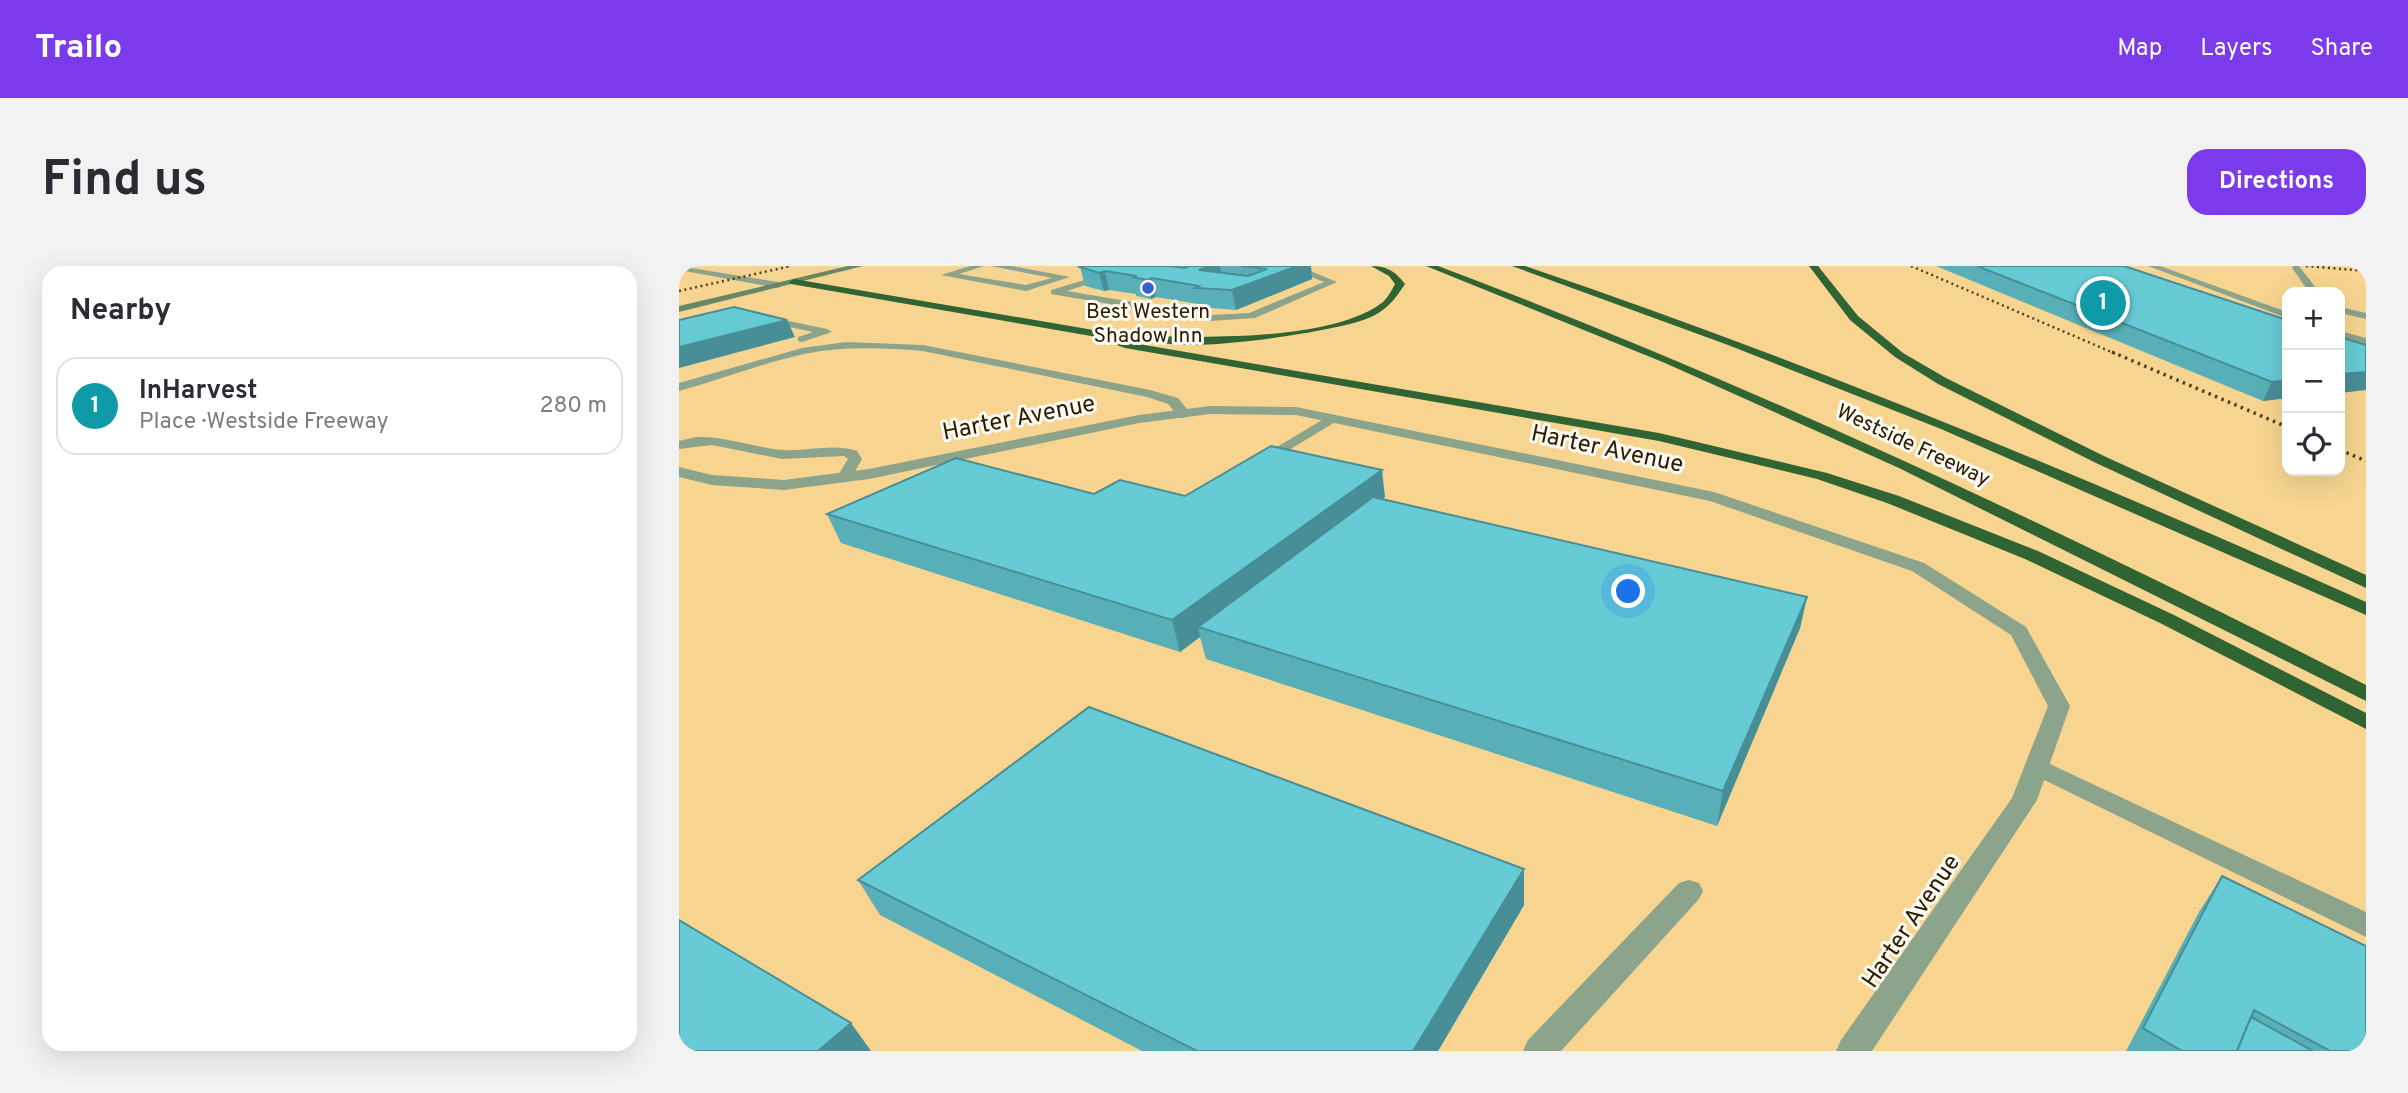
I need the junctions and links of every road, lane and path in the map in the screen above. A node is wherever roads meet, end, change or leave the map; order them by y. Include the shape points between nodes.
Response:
1 (859, 266) edge
2 (980, 266) edge
3 (995, 266) edge
4 (1081, 266) edge
5 (1267, 266) edge
6 (1375, 266) edge
7 (1430, 266) edge
8 (1516, 266) edge
9 (1813, 266) edge
10 (2152, 266) edge
11 (679, 267) edge
12 (1108, 267) edge
13 (2296, 268) dead end
14 (1065, 276) junction
15 (1092, 281) junction
16 (794, 282) junction
17 (778, 285) junction
18 (2310, 287) edge
19 (679, 309) edge
20 (2345, 311) edge
21 (2282, 313) edge
22 (743, 315) edge
23 (2366, 316) edge
24 (1096, 335) junction
25 (2345, 336) edge
26 (2366, 342) edge
27 (719, 362) edge
28 (679, 387) edge
29 (1184, 414) junction
30 (1332, 418) junction
31 (679, 446) edge
32 (1284, 447) edge
33 (679, 472) edge
34 (845, 477) junction
35 (2366, 582) edge
36 (2366, 609) edge
37 (2366, 694) edge
38 (2366, 722) edge
39 (2037, 766) junction
40 (1689, 891) dead end
41 (2366, 925) edge
42 (1540, 1051) edge
43 (1853, 1051) edge

1 - 16 main road
2 - 14 street via 946,275 1026,288
3 - 14 street
4 - 12 street
5 - 15 street via 1303,271 1332,282 1251,316 1210,318 1054,292
6 - 24 highway via 1400,284 1392,301 1363,316 1318,329 1217,341
7 - 37 highway, Westside Freeway via 1641,347 1855,442 2210,613
8 - 36 highway, Westside Freeway via 1708,333 1925,418
9 - 35 highway via 1854,318 1899,355 1942,380 2089,454
10 - 21 street
11 - 17 street
12 - 15 street via 1120,272
13 - 18 street
14 - 15 street
16 - 17 main road
16 - 24 highway
17 - 19 main road
20 - 23 street
22 - 27 street via 827,332
24 - 38 highway via 1138,347 1637,432 1823,476 1891,498 2040,559 2168,619
25 - 26 street
28 - 29 street via 820,347 912,346 1150,394 1173,401
29 - 30 street, Harter Avenue via 1296,411
29 - 34 street, Harter Avenue
30 - 32 street
30 - 39 street, Harter Avenue via 1714,498 1918,567 2018,631 2059,706
31 - 34 street via 712,440 776,454 846,452 855,459
33 - 34 street, Harter Avenue via 712,480 784,485
39 - 41 street
39 - 43 street, Harter Avenue via 2024,800
40 - 42 street

